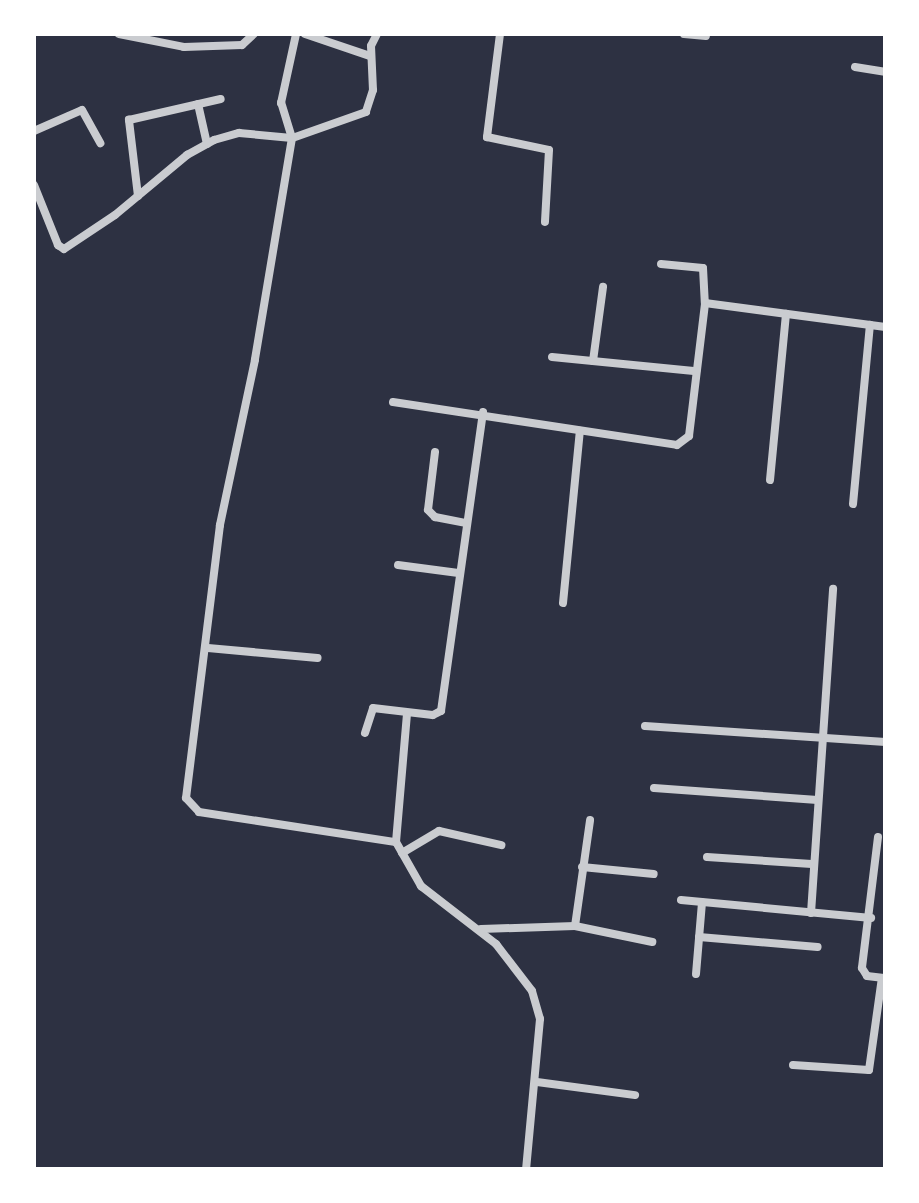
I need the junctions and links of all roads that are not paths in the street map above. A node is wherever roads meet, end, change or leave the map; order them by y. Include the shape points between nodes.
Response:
1 (119, 34) edge
2 (254, 34) edge
3 (296, 34) edge
4 (305, 34) edge
5 (377, 34) edge
6 (500, 34) edge
7 (684, 34) edge
8 (706, 36) dead end
9 (370, 56) junction
10 (855, 67) dead end
11 (885, 72) edge
12 (221, 99) dead end
13 (198, 104) junction
14 (34, 131) edge
15 (292, 138) junction
16 (100, 143) dead end
17 (207, 144) junction
18 (34, 185) edge
19 (138, 196) junction
20 (545, 222) dead end
21 (661, 264) dead end
22 (603, 287) dead end
23 (705, 303) junction
24 (786, 314) junction
25 (870, 325) junction
26 (885, 327) edge
27 (552, 357) dead end
28 (593, 361) junction
29 (696, 371) junction
30 (393, 402) dead end
31 (483, 412) junction
32 (580, 431) junction
33 (435, 452) dead end
34 (770, 480) dead end
35 (853, 504) dead end
36 (466, 523) junction
37 (398, 565) dead end
38 (458, 573) junction
39 (833, 589) dead end
40 (563, 603) dead end
41 (208, 648) junction
42 (318, 658) dead end
43 (407, 713) junction
44 (645, 726) dead end
45 (365, 733) dead end
46 (823, 735) junction
47 (885, 742) edge
48 (654, 788) dead end
49 (818, 800) junction
50 (590, 820) dead end
51 (878, 837) dead end
52 (396, 842) junction
53 (501, 845) dead end
54 (402, 853) junction
55 (707, 857) dead end
56 (812, 864) junction
57 (582, 867) junction
58 (654, 874) dead end
59 (681, 900) dead end
60 (702, 902) junction
61 (811, 913) junction
62 (871, 918) junction
63 (575, 926) junction
64 (481, 929) junction
65 (699, 937) junction
66 (652, 942) dead end
67 (818, 947) dead end
68 (696, 974) dead end
69 (884, 978) edge
70 (793, 1065) dead end
71 (537, 1082) junction
72 (635, 1095) dead end
73 (526, 1169) edge

1 - 2 street via 184,47 242,45
3 - 15 street via 281,103
4 - 9 street
5 - 9 street
6 - 20 street via 487,137 549,150
7 - 8 street
9 - 15 street via 373,90 366,112
10 - 11 street
12 - 13 street
13 - 17 street
13 - 19 street via 127,123
14 - 16 street via 82,110
15 - 17 street via 239,133
15 - 41 street via 220,525
17 - 19 street
18 - 19 street via 62,250
21 - 23 street via 703,268
22 - 28 street
23 - 24 street
23 - 29 street
24 - 25 street
24 - 34 street
25 - 26 street
25 - 35 street
27 - 28 street
28 - 29 street
29 - 32 street via 686,442
30 - 31 street
31 - 32 street
31 - 36 street
32 - 40 street
33 - 36 street via 428,510 435,517
36 - 38 street
37 - 38 street
38 - 43 street via 441,711
39 - 46 street
41 - 42 street
41 - 52 street via 186,792 193,808 281,828
43 - 45 street via 371,709
43 - 52 street
44 - 46 street
46 - 47 street
46 - 49 street
48 - 49 street
49 - 56 street
50 - 57 street
51 - 62 street
52 - 54 street
53 - 54 street via 439,831
54 - 64 street via 421,886
55 - 56 street
56 - 61 street
57 - 58 street
57 - 63 street
59 - 60 street
60 - 61 street
60 - 65 street
61 - 62 street
62 - 69 street via 862,968 867,976
63 - 64 street
63 - 66 street
64 - 71 street via 525,981 536,1004 541,1046
65 - 67 street
65 - 68 street
69 - 70 street via 869,1070
71 - 72 street
71 - 73 street

